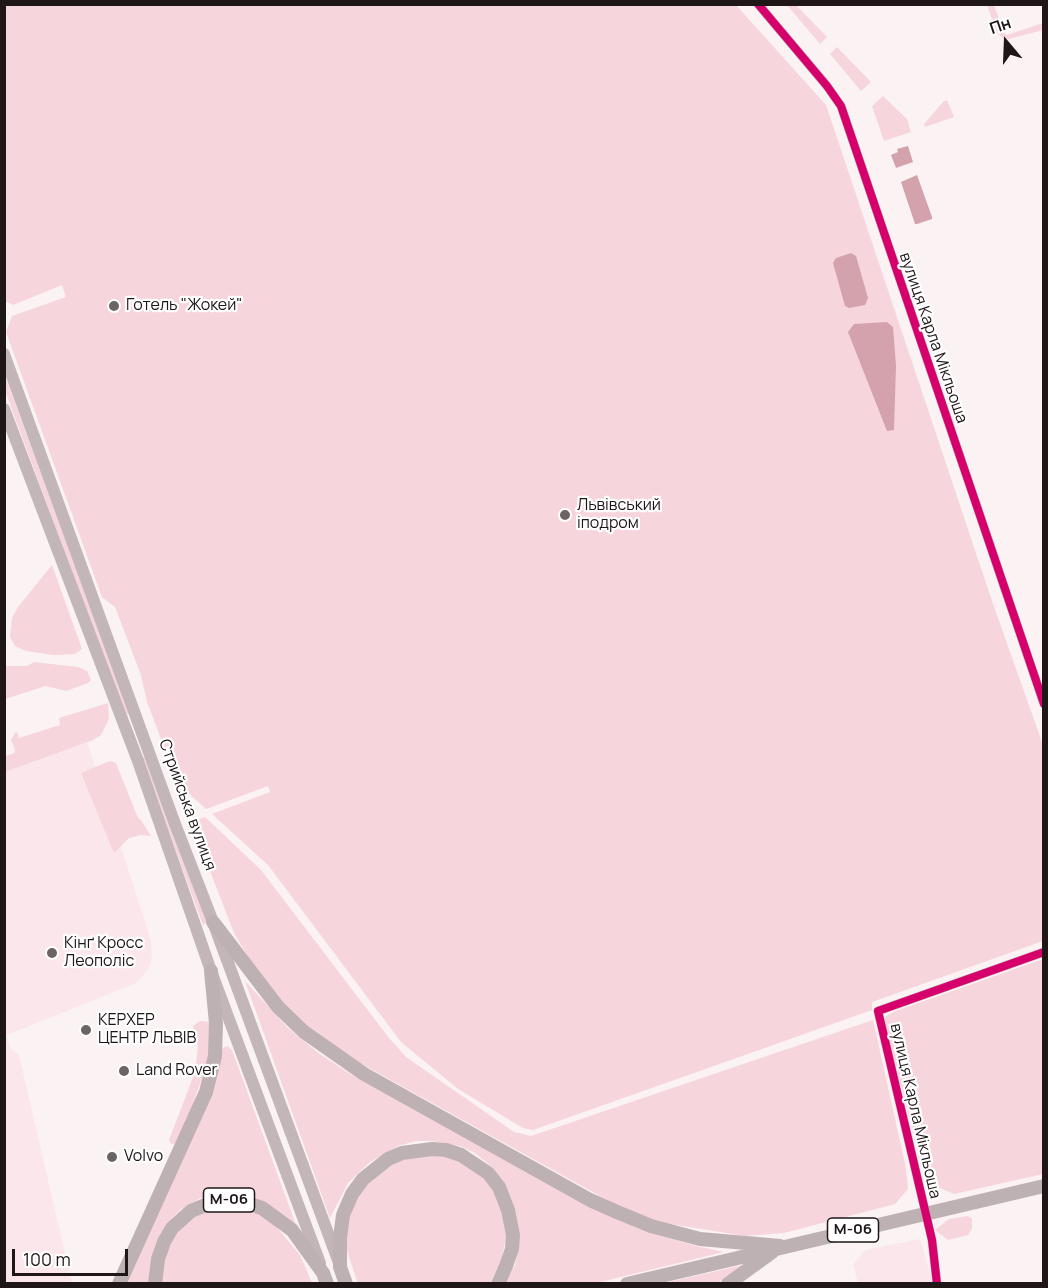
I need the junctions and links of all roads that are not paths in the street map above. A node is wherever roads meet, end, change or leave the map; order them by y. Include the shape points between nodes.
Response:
1 (758, 4) edge
2 (4, 354) edge
3 (4, 409) edge
4 (1044, 704) edge
5 (142, 730) junction
6 (128, 735) junction
7 (213, 922) junction
8 (1044, 952) edge
9 (211, 971) junction
10 (1044, 1186) edge
11 (925, 1213) junction
12 (780, 1246) junction
13 (340, 1267) junction
14 (325, 1278) edge
15 (119, 1284) edge
16 (155, 1284) edge
17 (346, 1284) edge
18 (498, 1284) edge
19 (627, 1284) edge
20 (728, 1284) edge
21 (937, 1284) edge

1 - 4 street, вулиця Карла Мікльоша via 841,106
2 - 5 main road, Стрийська вулиця
3 - 6 main road, Стрийська вулиця
5 - 6 main road
5 - 7 main road, Стрийська вулиця
6 - 9 main road, Стрийська вулиця
7 - 12 highway via 278,1007 304,1032 364,1074 617,1212 700,1239
7 - 13 main road, Стрийська вулиця
8 - 11 street, вулиця Карла Мікльоша via 878,1011
9 - 14 main road, Стрийська вулиця
9 - 15 highway via 215,1056 206,1092
10 - 11 highway, М-06
11 - 12 highway, М-06
11 - 21 street
12 - 19 highway, М-06
12 - 20 highway, М-06
13 - 17 highway
13 - 18 highway via 343,1215 363,1179 381,1163 402,1153 446,1150 462,1155 488,1173 504,1198 513,1235
14 - 16 highway, М-06 via 306,1247 278,1218 262,1208 227,1200 191,1211 172,1228 158,1259

